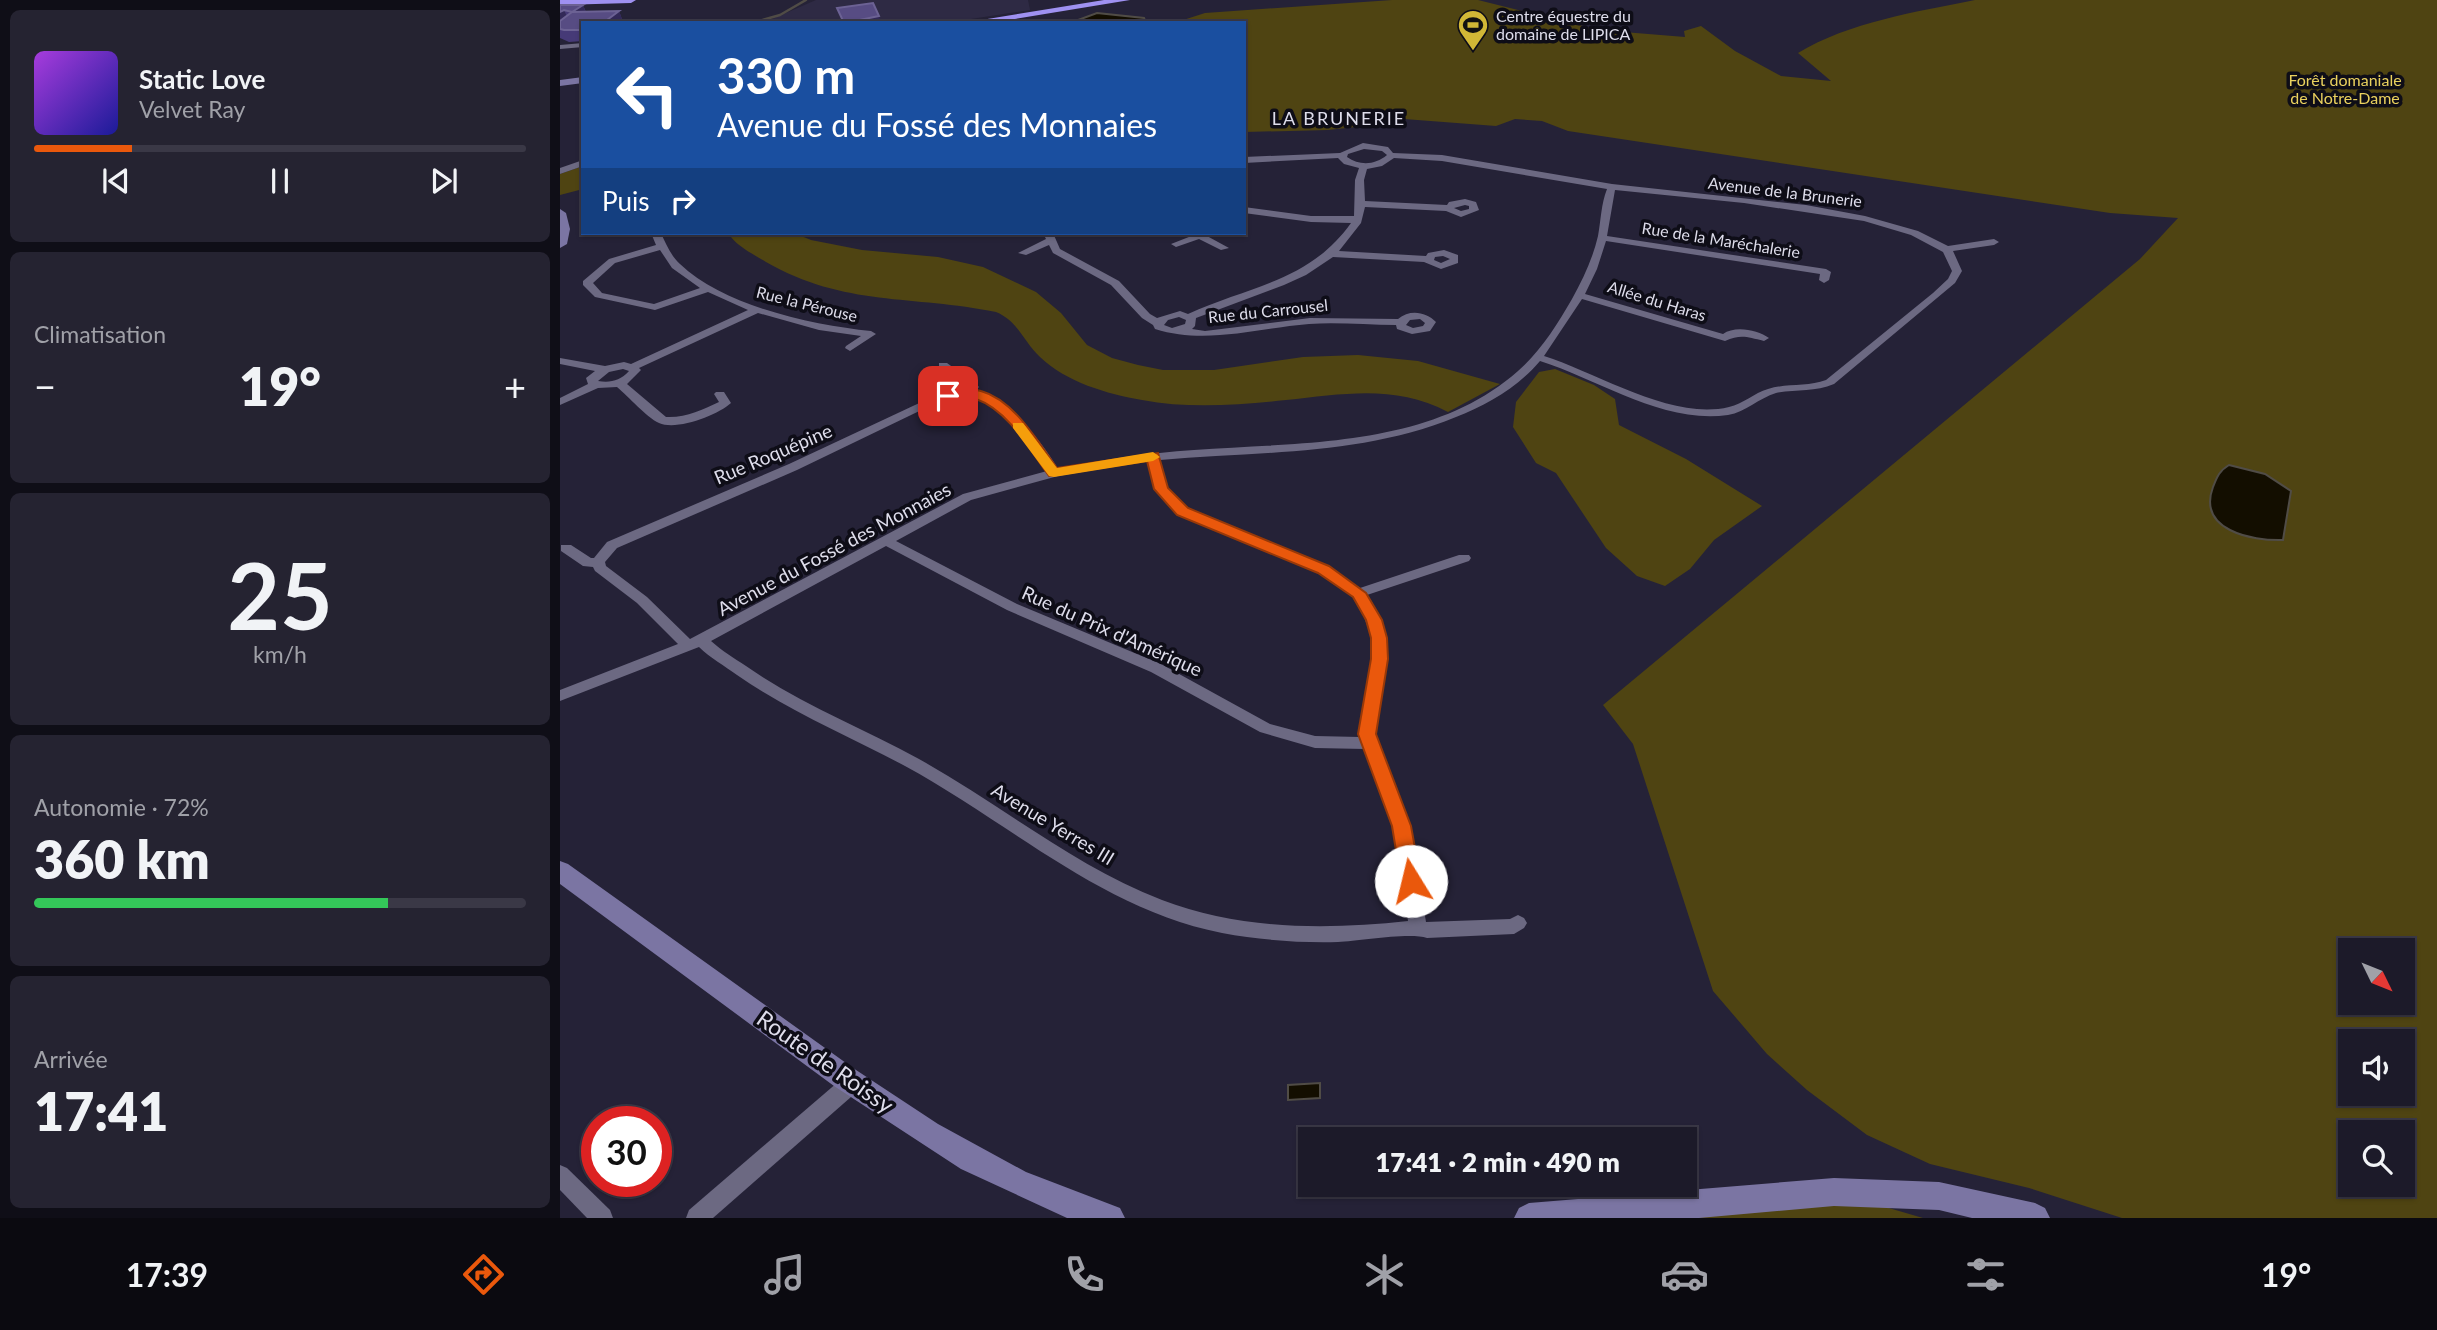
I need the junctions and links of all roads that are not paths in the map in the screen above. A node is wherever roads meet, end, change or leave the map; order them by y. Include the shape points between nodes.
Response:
1 (631, 0) edge
2 (1125, 0) edge
3 (560, 2) edge
4 (981, 21) edge
5 (581, 45) edge
6 (560, 47) edge
7 (581, 80) edge
8 (560, 83) edge
9 (1342, 155) junction
10 (1391, 155) junction
11 (1246, 160) edge
12 (581, 164) edge
13 (1364, 166) junction
14 (560, 171) edge
15 (1612, 187) junction
16 (1362, 204) junction
17 (1448, 208) dead end
18 (1246, 209) edge
19 (560, 213) edge
20 (1357, 220) junction
21 (657, 235) edge
22 (1204, 235) edge
23 (1049, 237) edge
24 (1602, 238) junction
25 (1994, 242) dead end
26 (560, 244) edge
27 (1176, 244) dead end
28 (661, 247) junction
29 (1224, 248) dead end
30 (1948, 249) junction
31 (1024, 253) dead end
32 (1334, 254) junction
33 (1427, 259) dead end
34 (1824, 280) dead end
35 (710, 288) junction
36 (1579, 295) junction
37 (756, 310) junction
38 (1189, 317) junction
39 (1401, 322) dead end
40 (1158, 323) junction
41 (1181, 330) junction
42 (1764, 338) dead end
43 (850, 348) dead end
44 (1537, 357) junction
45 (560, 361) edge
46 (943, 365) dead end
47 (633, 367) junction
48 (560, 368) edge
49 (598, 376) junction
50 (619, 383) junction
51 (969, 393) junction
52 (720, 394) dead end
53 (560, 402) edge
54 (1153, 456) junction
55 (1054, 473) junction
56 (886, 541) junction
57 (566, 548) dead end
58 (1464, 558) dead end
59 (598, 562) junction
60 (1359, 593) junction
61 (695, 643) junction
62 (560, 696) edge
63 (1369, 743) junction
64 (560, 871) edge
65 (1518, 923) dead end
66 (1418, 927) junction
67 (852, 1083) junction
68 (560, 1175) edge
69 (602, 1218) edge
70 (697, 1218) edge
71 (1110, 1218) edge
72 (1529, 1218) edge
73 (2035, 1218) edge

1 - 3 highway
2 - 4 highway
5 - 6 street
7 - 8 main road
9 - 10 street via 1370,146
9 - 11 street
9 - 13 street via 1349,164
10 - 13 street via 1381,164
10 - 15 street via 1454,160
12 - 14 street
13 - 16 street via 1359,188
15 - 24 street, Avenue du Fossé des Monnaies
15 - 30 street, Avenue de la Brunerie via 1868,218 1914,230
16 - 17 street
16 - 20 street
18 - 20 street
19 - 26 main road via 564,229
20 - 32 street
21 - 28 street, Rue la Pérouse
22 - 27 street
22 - 29 street
23 - 31 street
23 - 40 street via 1056,251 1115,283
24 - 34 street, Rue de la Maréchalerie via 1826,272
24 - 36 street, Avenue du Fossé des Monnaies
25 - 30 street
28 - 35 street, Rue la Pérouse via 678,266
28 - 35 street via 612,261 587,284 599,295 655,307
30 - 44 street via 1958,268 1951,282 1830,382 1815,388 1771,391 1730,411 1702,412 1656,401
32 - 33 street
32 - 38 street via 1274,286
35 - 37 street, Rue la Pérouse
36 - 42 street, Allée du Haras via 1725,338 1730,333 1748,333
36 - 44 street, Avenue du Fossé des Monnaies
37 - 43 street, Rue la Pérouse via 871,334
37 - 47 street
38 - 40 street via 1174,314
38 - 41 street via 1192,324
39 - 41 street, Rue du Carrousel via 1310,320 1205,334
40 - 41 street, Rue du Carrousel via 1164,330
44 - 54 street, Avenue du Fossé des Monnaies via 1489,398 1396,434 1315,449
45 - 49 street
46 - 51 street via 973,387
47 - 49 street via 624,365
47 - 50 street via 635,373
48 - 49 street
49 - 50 street
49 - 53 street
50 - 52 street via 663,420 672,421 686,420 725,402
51 - 55 street via 986,398 1013,421
51 - 59 street, Rue Roquépine via 934,400 793,467 622,538
54 - 55 street, Avenue du Fossé des Monnaies
54 - 60 street via 1161,489 1182,512 1324,569
55 - 56 street, Avenue du Fossé des Monnaies via 967,497
56 - 61 street, Avenue du Fossé des Monnaies
56 - 63 street, Rue du Prix d'Amérique via 1012,607 1156,668 1265,729 1315,742
57 - 59 street via 588,564
58 - 60 street
59 - 61 street
60 - 63 street via 1379,638
61 - 62 street, Avenue du Fossé des Monnaies
61 - 66 street, Avenue Yerres III via 793,704 912,763 1117,887 1167,910 1266,933
63 - 66 street via 1402,826
64 - 67 main road, Route de Roissy
65 - 66 street, Avenue Yerres III
67 - 70 street
67 - 71 main road, Route de Roissy via 971,1160 1042,1195
68 - 69 street
72 - 73 main road via 1834,1192 1939,1196

